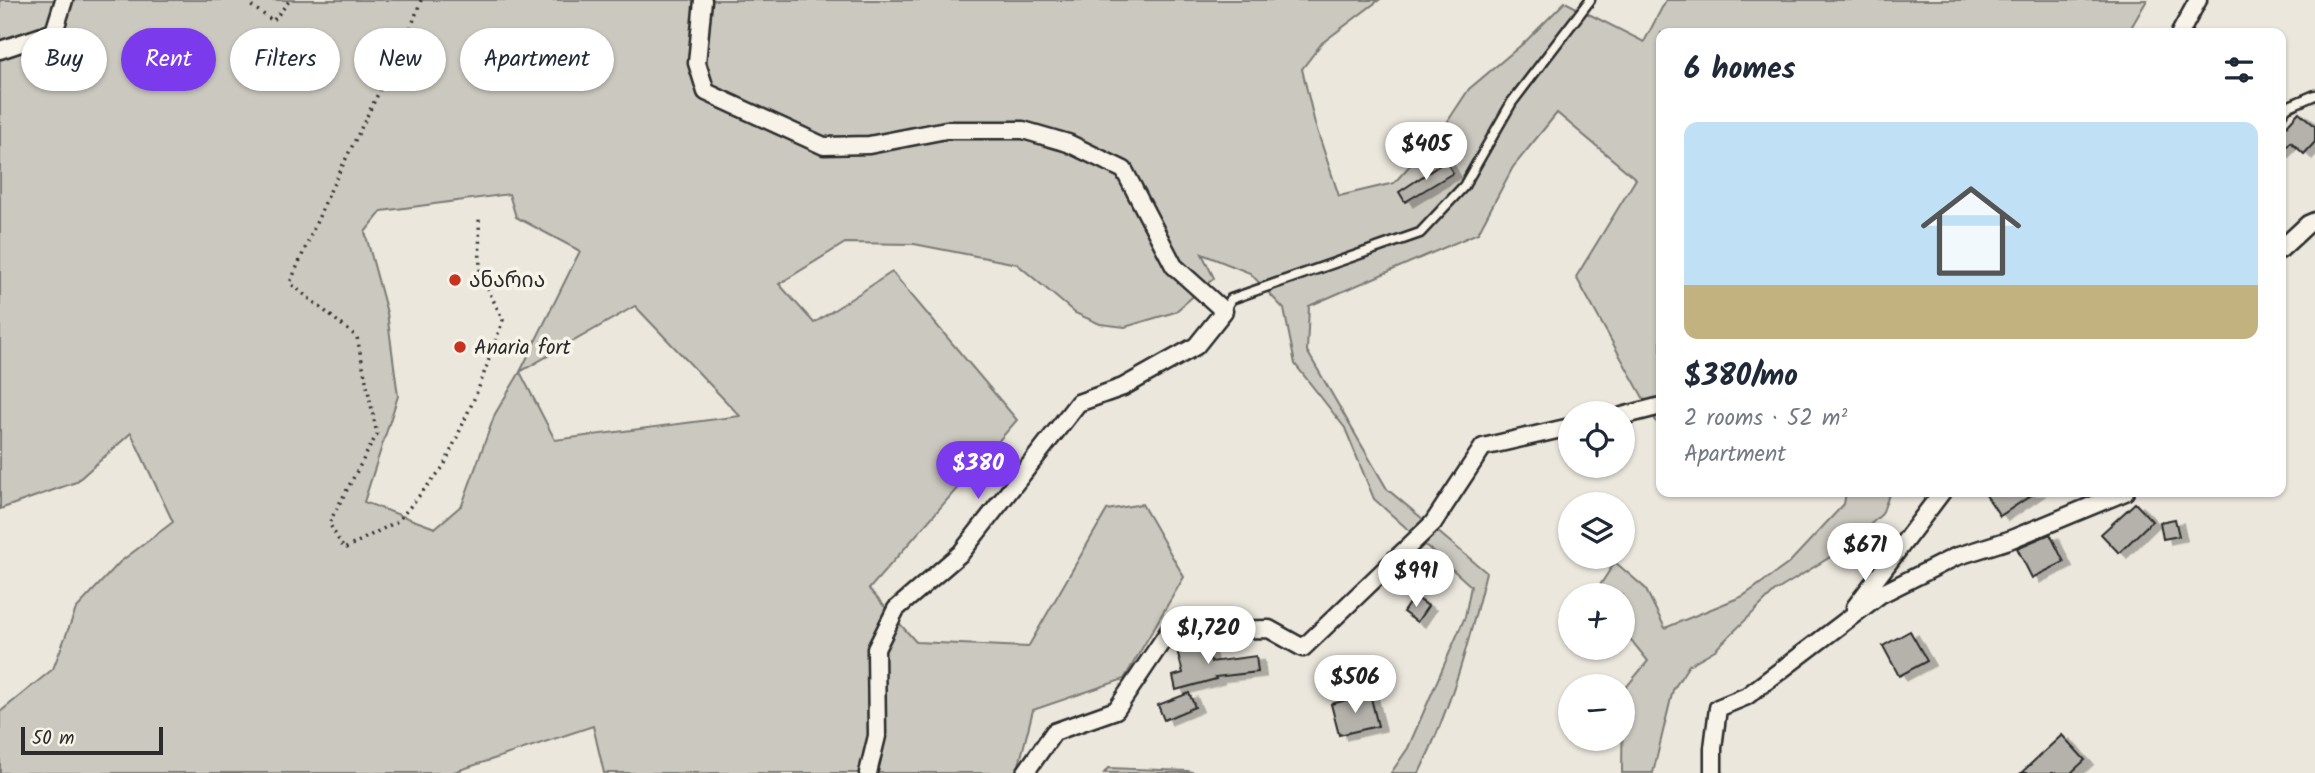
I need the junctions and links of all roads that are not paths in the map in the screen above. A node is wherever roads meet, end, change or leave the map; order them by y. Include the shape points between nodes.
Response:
1 (64, 0) edge
2 (703, 0) edge
3 (1590, 0) edge
4 (2198, 0) edge
5 (2183, 28) edge
6 (0, 50) edge
7 (2315, 95) edge
8 (2286, 108) edge
9 (2315, 221) edge
10 (2286, 244) edge
11 (1224, 311) junction
12 (1656, 407) edge
13 (1635, 413) edge
14 (1558, 430) edge
15 (1938, 497) edge
16 (2113, 497) edge
17 (1843, 624) junction
18 (868, 773) edge
19 (1025, 773) edge
20 (1713, 773) edge

1 - 6 street via 54,32
2 - 11 street via 696,63 706,92 824,146 869,145 946,130 1023,130 1068,143 1124,170 1174,265
3 - 11 lane via 1512,102 1464,186 1420,233 1231,299
4 - 5 street
7 - 8 lane
9 - 10 street
11 - 18 street via 1196,346 1123,387 1078,403 961,553 896,609 876,649 877,736
12 - 13 street
14 - 19 street via 1483,447 1433,523 1303,648 1269,629 1169,631 1116,710 1054,732
15 - 17 street
16 - 17 street via 1955,557 1881,594
17 - 20 street via 1747,696 1718,708

